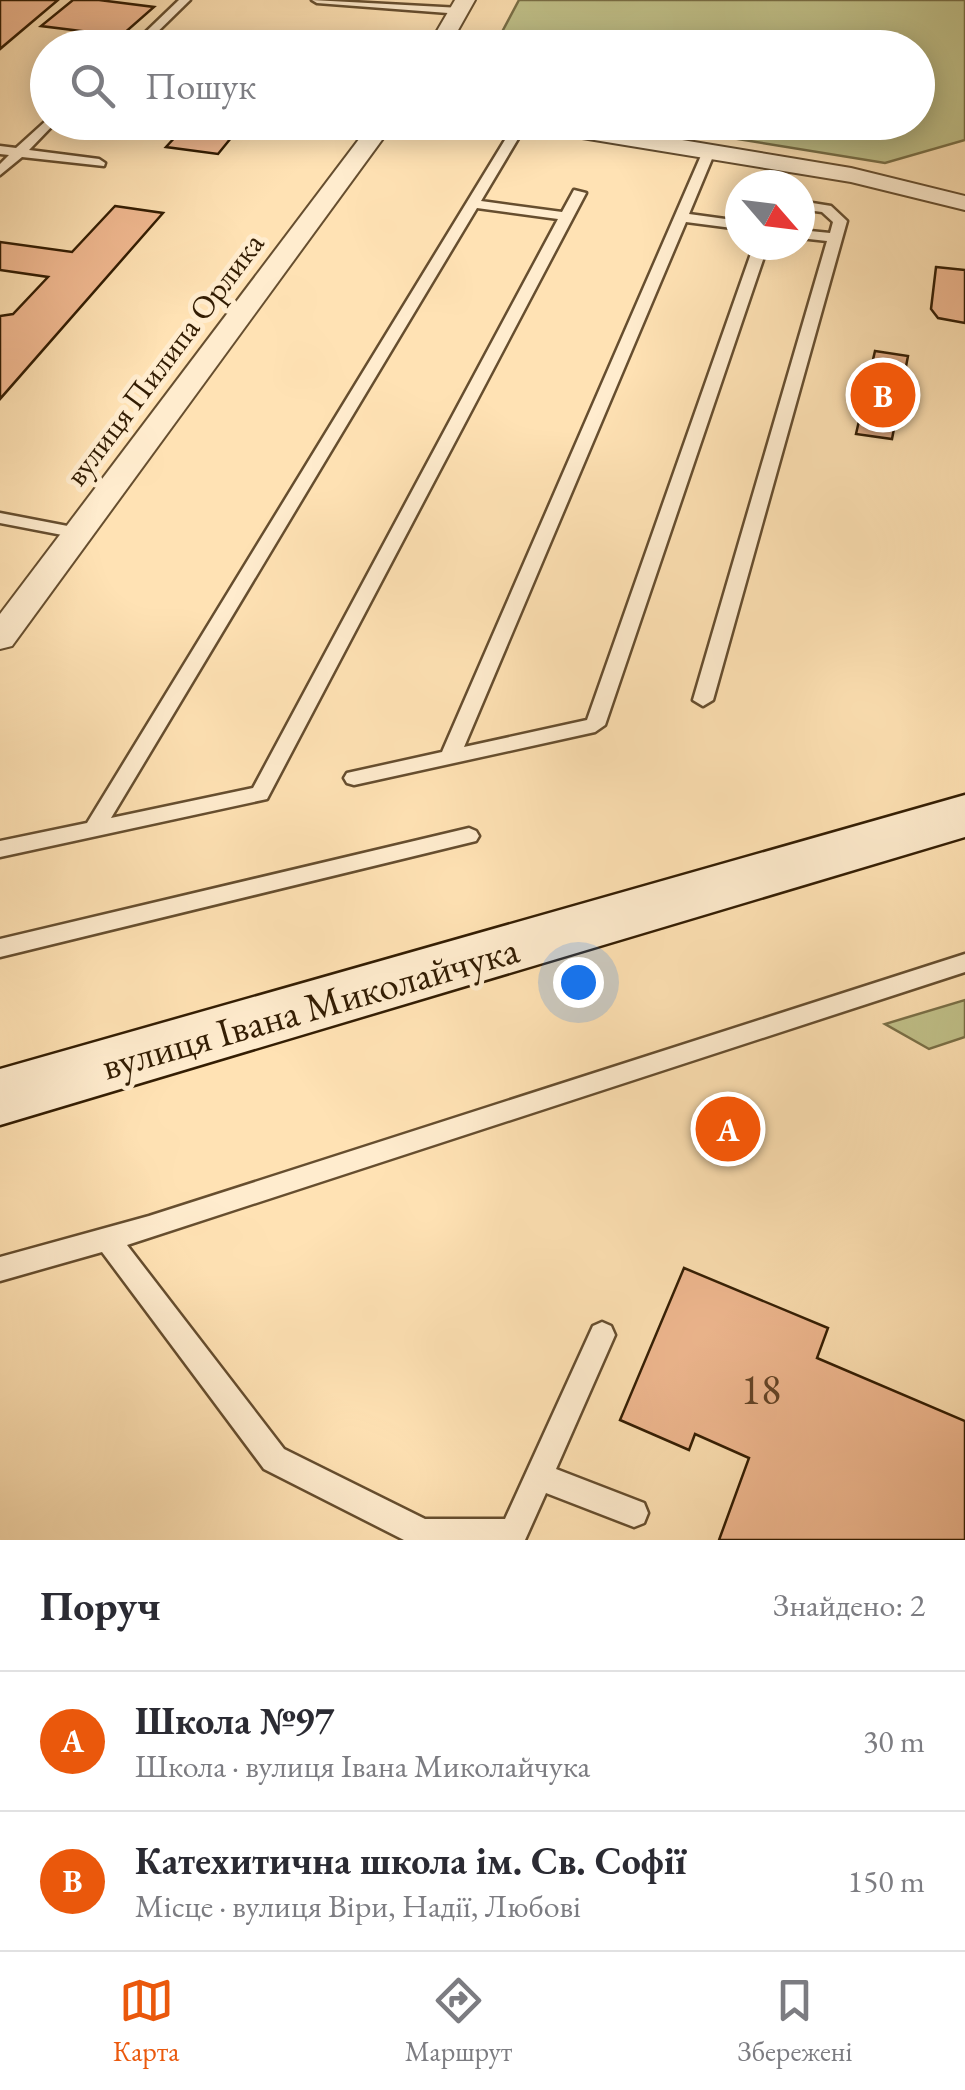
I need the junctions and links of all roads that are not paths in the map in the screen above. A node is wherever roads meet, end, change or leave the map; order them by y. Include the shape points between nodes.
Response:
1 (185, 0) edge
2 (317, 0) edge
3 (463, 5) edge
4 (153, 30) edge
5 (448, 30) edge
6 (32, 140) edge
7 (371, 140) edge
8 (514, 140) edge
9 (628, 140) edge
10 (0, 150) edge
11 (20, 152) junction
12 (708, 154) junction
13 (99, 162) dead end
14 (0, 170) edge
15 (579, 193) dead end
16 (959, 195) edge
17 (476, 204) junction
18 (815, 207) edge
19 (565, 216) junction
20 (682, 218) junction
21 (725, 224) edge
22 (815, 236) edge
23 (834, 238) junction
24 (756, 260) edge
25 (0, 518) edge
26 (78, 533) junction
27 (0, 638) edge
28 (703, 700) dead end
29 (450, 756) junction
30 (354, 778) dead end
31 (965, 816) edge
32 (94, 830) junction
33 (468, 836) dead end
34 (0, 849) edge
35 (0, 948) edge
36 (965, 962) edge
37 (0, 1097) edge
38 (107, 1238) junction
39 (0, 1269) edge
40 (602, 1334) dead end
41 (538, 1476) junction
42 (634, 1513) dead end
43 (421, 1536) edge

1 - 4 lane
2 - 3 lane
3 - 5 street
6 - 11 lane
7 - 26 street, вулиця Пилипа Орлика
8 - 17 lane
9 - 12 street
10 - 11 lane
11 - 13 lane
11 - 14 lane
12 - 16 street
12 - 20 lane
15 - 19 lane
17 - 19 lane
17 - 32 lane
18 - 23 lane via 840,221
19 - 32 lane via 260,794
20 - 21 lane
20 - 29 lane
22 - 23 lane
23 - 28 lane
24 - 29 lane via 595,725
25 - 26 lane
26 - 27 street, вулиця Пилипа Орлика
29 - 30 lane
31 - 37 street, вулиця Івана Миколайчука
32 - 34 lane
33 - 35 lane
36 - 38 lane
38 - 39 lane
38 - 43 lane via 274,1459
40 - 41 lane
41 - 42 lane
41 - 43 lane via 512,1534

